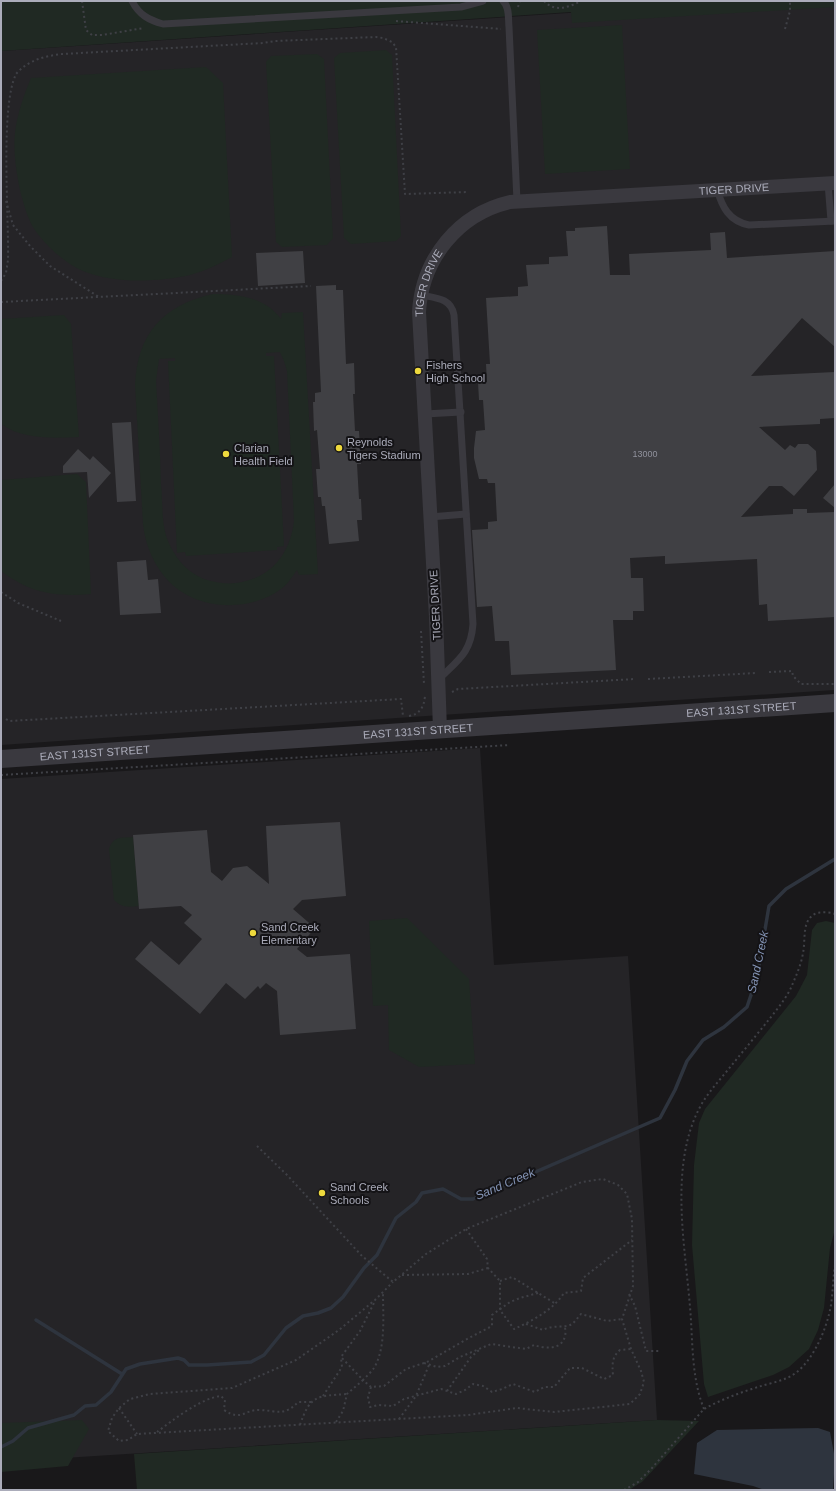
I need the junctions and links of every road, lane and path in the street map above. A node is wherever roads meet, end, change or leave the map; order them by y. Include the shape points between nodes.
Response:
1 (132, 1) edge
2 (483, 1) edge
3 (503, 1) edge
4 (544, 1) edge
5 (581, 1) edge
6 (790, 1) edge
7 (786, 29) dead end
8 (6, 100) dead end
9 (3, 169) dead end
10 (832, 183) edge
11 (717, 189) junction
12 (468, 192) dead end
13 (4, 197) junction
14 (517, 201) junction
15 (833, 221) edge
16 (1, 281) edge
17 (311, 286) dead end
18 (421, 295) junction
19 (100, 297) junction
20 (1, 302) edge
21 (461, 412) junction
22 (425, 414) junction
23 (466, 514) junction
24 (430, 517) junction
25 (1, 592) edge
26 (61, 620) dead end
27 (421, 631) dead end
28 (769, 672) dead end
29 (756, 673) dead end
30 (439, 679) junction
31 (635, 679) dead end
32 (648, 679) dead end
33 (835, 684) edge
34 (447, 695) dead end
35 (835, 703) edge
36 (6, 719) dead end
37 (440, 730) junction
38 (510, 745) dead end
39 (1, 759) edge
40 (1, 775) edge
41 (835, 914) edge
42 (257, 1146) dead end
43 (466, 1229) junction
44 (632, 1240) junction
45 (835, 1265) edge
46 (488, 1268) junction
47 (401, 1274) junction
48 (500, 1281) junction
49 (393, 1282) junction
50 (383, 1292) junction
51 (538, 1293) junction
52 (629, 1294) junction
53 (375, 1300) junction
54 (556, 1304) junction
55 (500, 1310) junction
56 (622, 1319) junction
57 (526, 1323) junction
58 (566, 1326) junction
59 (481, 1348) junction
60 (631, 1349) junction
61 (659, 1351) dead end
62 (341, 1357) junction
63 (424, 1363) junction
64 (429, 1365) junction
65 (363, 1380) junction
66 (371, 1387) junction
67 (447, 1391) junction
68 (347, 1394) junction
69 (323, 1396) junction
70 (416, 1396) junction
71 (311, 1402) junction
72 (119, 1408) junction
73 (704, 1409) junction
74 (399, 1419) junction
75 (336, 1423) junction
76 (300, 1425) junction
77 (156, 1433) junction
78 (136, 1434) junction
79 (624, 1490) edge

1 - 2 lane via 144,16 153,22 163,24 461,7
3 - 14 lane via 506,3 509,27
4 - 5 path via 558,9
6 - 7 path
8 - 12 path via 16,74 26,65 45,56 275,41 383,38 396,47 405,194
9 - 13 path
10 - 11 street, TIGER DRIVE
10 - 15 lane
11 - 14 street, TIGER DRIVE
11 - 15 lane via 722,206 743,224
13 - 16 path via 8,260 6,273
13 - 19 path via 13,226 30,246 50,266
14 - 18 street, TIGER DRIVE via 486,210 455,231 435,257
17 - 19 path
18 - 21 lane via 442,299 453,308
18 - 22 street, TIGER DRIVE via 419,318
19 - 20 path
21 - 22 lane
21 - 23 lane
22 - 24 street, TIGER DRIVE
23 - 24 lane
23 - 30 lane via 472,634 466,652
24 - 30 street, TIGER DRIVE
25 - 26 path via 18,603
27 - 36 path via 425,702 414,715 402,716 401,699 10,721
28 - 33 path via 792,671 800,684
29 - 32 path
30 - 37 street, TIGER DRIVE
31 - 34 path via 458,689
35 - 37 street, EAST 131ST STREET
37 - 39 street, EAST 131ST STREET
38 - 40 path
41 - 73 path via 820,913 812,916 806,923 799,969 789,992 776,1012 711,1089 692,1123 684,1169 683,1230 696,1379
42 - 49 path via 364,1257
43 - 44 path via 582,1182 602,1179 618,1185 627,1194 632,1219
43 - 46 path via 487,1259
43 - 47 path via 426,1254
44 - 52 path via 633,1286
44 - 54 path via 583,1278 581,1291 564,1293
45 - 73 path via 831,1306 826,1326 807,1362 788,1378 749,1390
46 - 47 path via 468,1274
46 - 48 path
47 - 49 path
48 - 51 path via 512,1277
48 - 55 path
49 - 50 path
50 - 53 path
50 - 65 path via 380,1353 374,1368
51 - 54 path
51 - 55 path via 510,1302
52 - 56 path
52 - 61 path via 635,1306 646,1351
53 - 62 path via 360,1331
53 - 72 path via 339,1330 296,1360 237,1386 150,1394 130,1399
54 - 57 path
55 - 57 path via 514,1329
55 - 63 path via 492,1315 492,1326
56 - 58 path via 607,1321 581,1314 572,1324
56 - 60 path
57 - 58 path via 543,1330 550,1326
58 - 59 path via 561,1343 553,1348 534,1344 526,1349 491,1344
59 - 64 path via 445,1366
59 - 67 path via 471,1357
60 - 67 path via 620,1350 614,1355 613,1375 604,1378 582,1368 570,1368 554,1386 544,1386 535,1392 513,1384 492,1392 483,1386 473,1384 456,1394
60 - 74 path via 644,1382 640,1394 630,1404 554,1412 517,1408 468,1415
62 - 65 path
62 - 69 path via 342,1367
63 - 64 path
63 - 66 path via 406,1369 384,1386
64 - 70 path
65 - 66 path
65 - 68 path
66 - 70 path via 368,1397 370,1407 393,1406 404,1399
67 - 70 path via 441,1389
68 - 69 path
68 - 75 path via 343,1411
69 - 71 path
70 - 74 path
71 - 76 path via 304,1411
71 - 77 path via 298,1402 291,1410 259,1410 240,1416 224,1410 225,1400 221,1396 212,1397
72 - 78 path
72 - 78 path via 112,1418 108,1431 119,1441 128,1440
73 - 79 path via 652,1468 638,1482
74 - 75 path
75 - 76 path
76 - 77 path
77 - 78 path

